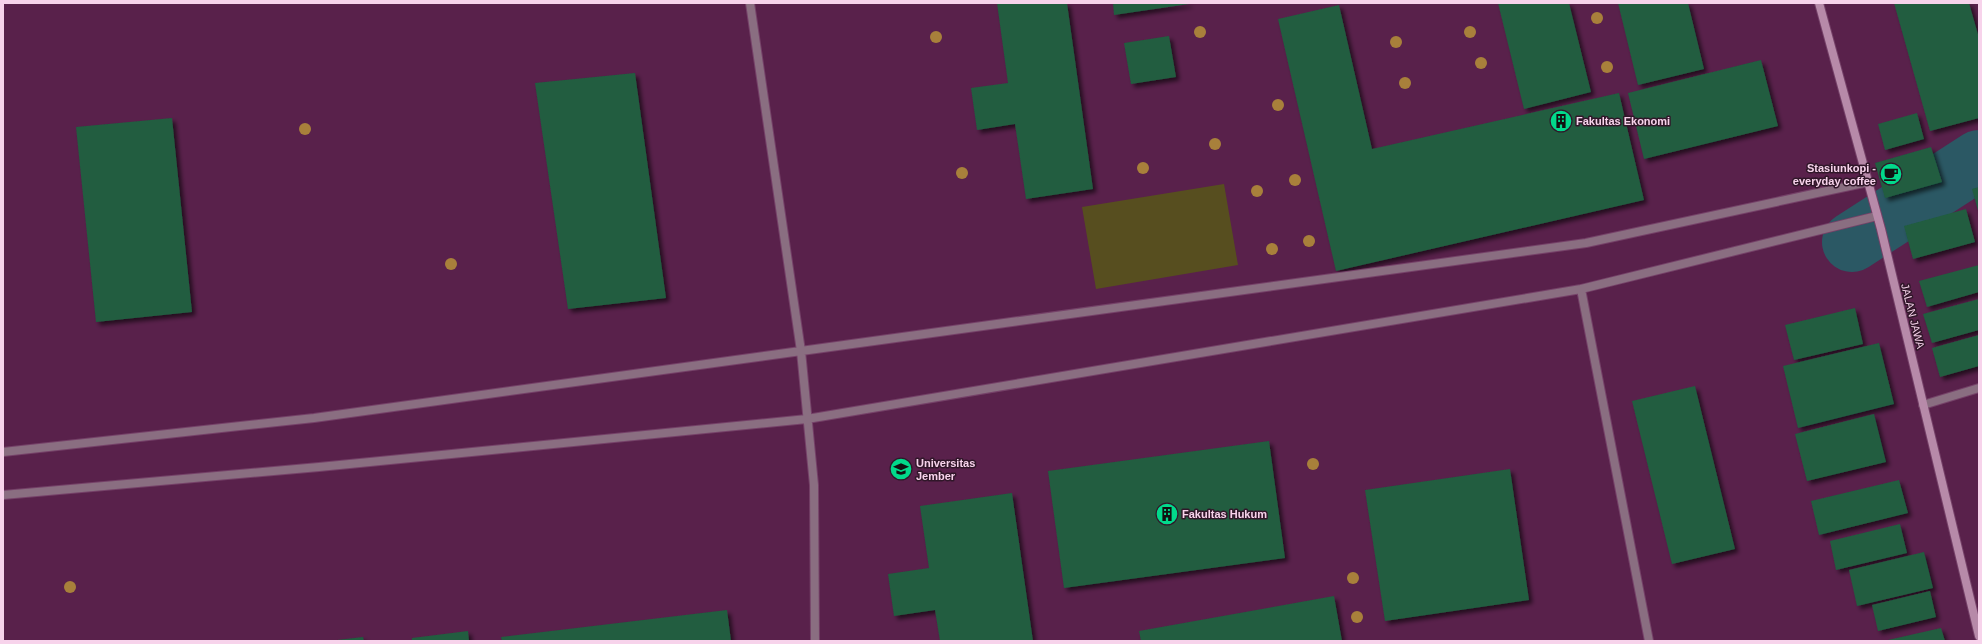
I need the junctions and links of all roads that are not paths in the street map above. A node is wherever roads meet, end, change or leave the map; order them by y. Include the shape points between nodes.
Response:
1 (750, 3) edge
2 (1819, 3) edge
3 (1868, 182) junction
4 (1878, 218) junction
5 (1581, 289) junction
6 (801, 351) junction
7 (1979, 388) edge
8 (1923, 405) junction
9 (807, 419) junction
10 (3, 452) edge
11 (3, 495) edge
12 (1979, 636) edge
13 (815, 641) edge
14 (1649, 641) edge

1 - 6 street
2 - 3 main road, JALAN JAWA
3 - 4 main road, JALAN JAWA
3 - 6 street via 1586,243
4 - 5 street
4 - 8 main road, JALAN JAWA
5 - 9 street
5 - 14 street
6 - 9 street
6 - 10 street via 314,418
7 - 8 street
8 - 12 main road, JALAN JAWA
9 - 11 street
9 - 13 street via 814,485

